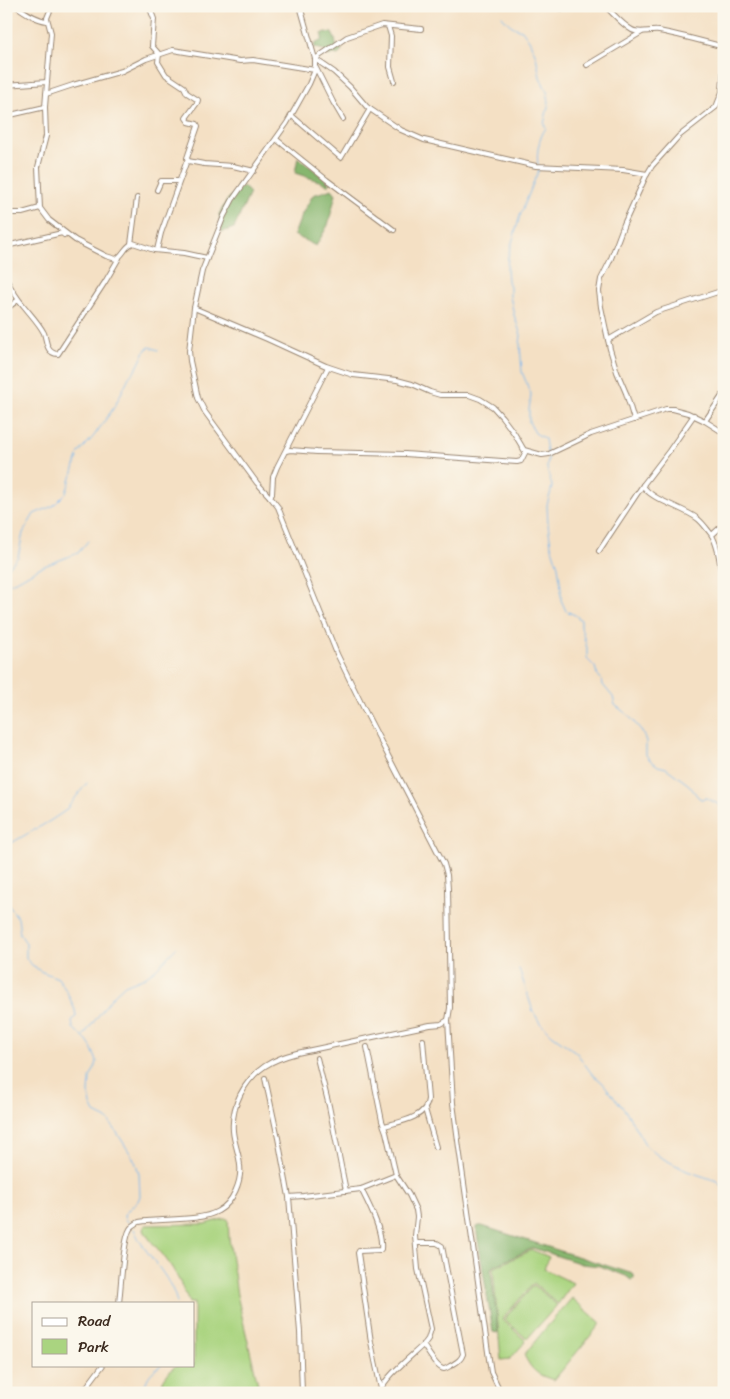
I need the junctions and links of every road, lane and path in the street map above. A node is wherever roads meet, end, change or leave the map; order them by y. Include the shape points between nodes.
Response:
1 (16, 6) edge
2 (52, 6) edge
3 (148, 6) edge
4 (300, 6) edge
5 (574, 6) edge
6 (605, 6) edge
7 (558, 8) dead end
8 (47, 21) junction
9 (388, 26) junction
10 (421, 29) dead end
11 (643, 31) junction
12 (724, 47) edge
13 (159, 56) junction
14 (315, 59) junction
15 (724, 64) edge
16 (587, 65) dead end
17 (315, 68) junction
18 (394, 81) dead end
19 (47, 82) junction
20 (6, 85) edge
21 (46, 94) junction
22 (46, 107) junction
23 (370, 109) junction
24 (291, 115) junction
25 (6, 116) edge
26 (343, 119) dead end
27 (276, 139) junction
28 (188, 161) junction
29 (254, 171) junction
30 (647, 174) junction
31 (179, 181) junction
32 (157, 190) dead end
33 (137, 198) dead end
34 (40, 208) junction
35 (6, 213) edge
36 (394, 230) dead end
37 (131, 244) junction
38 (6, 246) edge
39 (88, 248) junction
40 (158, 250) junction
41 (119, 258) junction
42 (206, 258) junction
43 (6, 278) edge
44 (724, 290) edge
45 (18, 300) junction
46 (194, 308) junction
47 (6, 309) edge
48 (608, 340) junction
49 (328, 367) junction
50 (724, 393) edge
51 (694, 415) junction
52 (634, 420) junction
53 (704, 421) junction
54 (724, 433) edge
55 (286, 451) junction
56 (526, 452) junction
57 (643, 485) junction
58 (639, 491) junction
59 (648, 492) junction
60 (270, 497) junction
61 (724, 524) edge
62 (712, 535) junction
63 (599, 551) dead end
64 (724, 586) edge
65 (448, 1020) junction
66 (423, 1040) dead end
67 (368, 1047) dead end
68 (317, 1058) dead end
69 (264, 1078) dead end
70 (425, 1109) junction
71 (384, 1126) junction
72 (436, 1147) dead end
73 (396, 1175) junction
74 (361, 1189) junction
75 (346, 1191) junction
76 (289, 1197) junction
77 (416, 1243) junction
78 (119, 1302) edge
79 (423, 1345) junction
80 (102, 1366) edge
81 (380, 1391) edge
82 (82, 1393) edge
83 (302, 1393) edge
84 (501, 1393) edge

1 - 8 street
2 - 8 street
3 - 13 street via 154,19 152,46
4 - 14 street
5 - 7 street
6 - 11 street via 633,31
8 - 19 street via 51,33
9 - 10 street
9 - 14 street via 382,25 347,37
9 - 18 street
11 - 12 street via 659,31
11 - 16 street
13 - 17 street via 173,50
13 - 21 street
13 - 28 street via 158,62 166,75 198,100 186,118 198,126
14 - 17 street
14 - 23 street via 334,72
15 - 30 street via 722,92 716,107 679,136
17 - 24 street
17 - 26 street
19 - 20 street
19 - 21 street
21 - 22 street
22 - 25 street
22 - 34 street via 45,141 38,167
23 - 24 street via 342,158
23 - 30 street via 412,136 530,165
24 - 27 street
27 - 29 street
27 - 36 street
28 - 29 street
28 - 31 street
29 - 42 street via 226,210
30 - 48 street via 600,279 601,307
31 - 32 street via 160,181
31 - 40 street
33 - 37 street
34 - 35 street
34 - 39 street via 49,220
37 - 40 street
37 - 41 street
38 - 39 street via 62,233 76,244
39 - 41 street via 116,260
40 - 42 street
41 - 45 street via 58,354 50,350 40,326
42 - 46 street
43 - 45 street
44 - 48 street via 656,312
45 - 47 street
46 - 49 street
46 - 60 street via 189,356 198,398 231,448
48 - 52 street
49 - 55 street
49 - 56 street via 353,375 412,384 440,395 469,395 480,399 499,412
50 - 53 street
51 - 52 street via 670,409
51 - 53 street
51 - 57 street
52 - 56 street via 580,439 547,455
53 - 54 street
55 - 56 street via 405,454 517,462
55 - 60 street via 275,472
57 - 58 street
57 - 59 street
58 - 59 street
58 - 63 street
59 - 62 street via 697,518
60 - 65 street via 278,507 365,711 444,864 448,889
61 - 62 street
62 - 64 street
65 - 78 street via 297,1053 273,1061 262,1069 243,1090 234,1109 233,1132 240,1170 229,1202 211,1214 139,1222 133,1226 126,1241
65 - 84 street via 459,1148 489,1359
66 - 70 street via 428,1099
67 - 71 street
68 - 75 street
69 - 76 street
70 - 71 street via 412,1118
70 - 72 street
71 - 73 street
73 - 74 street
73 - 77 street via 416,1210
74 - 75 street
74 - 81 street via 379,1232 382,1248 358,1253
75 - 76 street
76 - 83 street
77 - 79 street via 430,1326 430,1334
77 - 79 street via 442,1246 463,1354 460,1360 445,1369 436,1364
79 - 81 street via 388,1378
80 - 82 street

